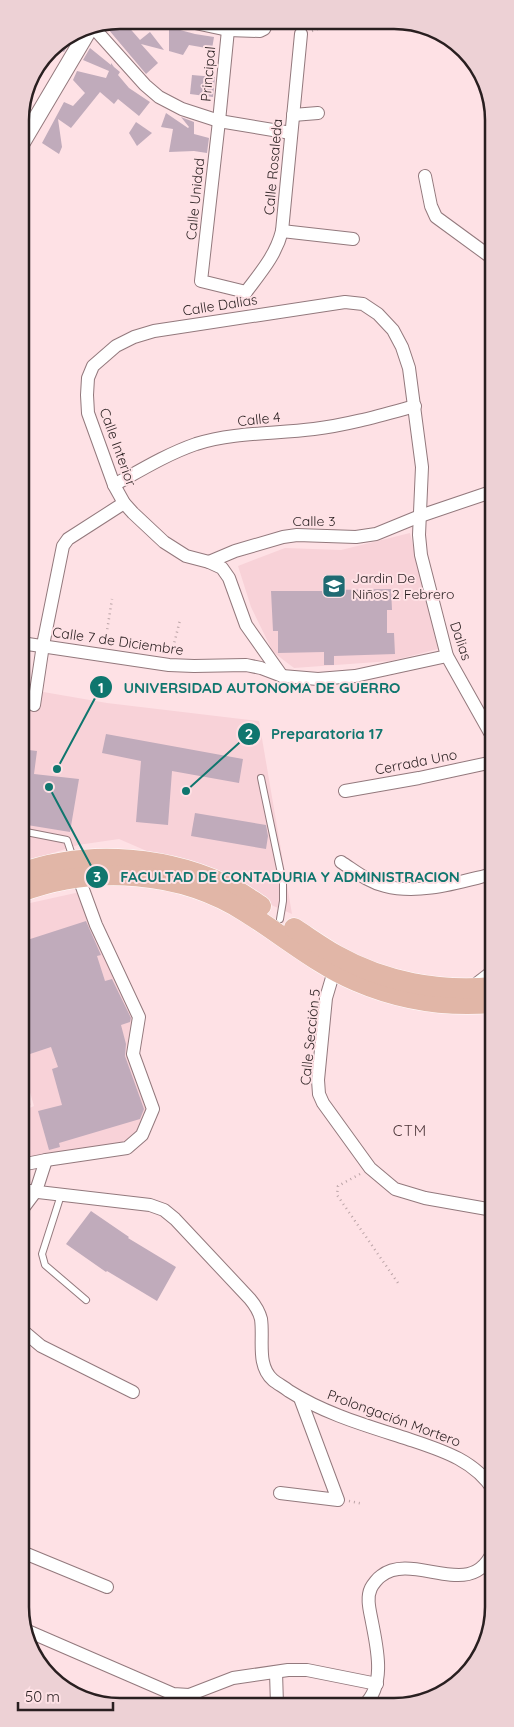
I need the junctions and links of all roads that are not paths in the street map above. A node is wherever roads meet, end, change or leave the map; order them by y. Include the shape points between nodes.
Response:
1 (225, 29) edge
2 (264, 29) edge
3 (228, 30) junction
4 (97, 32) edge
5 (301, 34) road end
6 (86, 36) edge
7 (318, 113) dead end
8 (293, 115) junction
9 (219, 121) junction
10 (29, 131) edge
11 (291, 133) junction
12 (425, 176) dead end
13 (282, 231) junction
14 (353, 239) dead end
15 (485, 253) edge
16 (246, 292) junction
17 (363, 304) joint
18 (249, 315) junction
19 (93, 366) joint
20 (415, 406) junction
21 (114, 485) junction
22 (485, 494) edge
23 (124, 502) junction
24 (420, 516) junction
25 (209, 562) junction
26 (29, 644) edge
27 (43, 645) junction
28 (448, 656) junction
29 (282, 676) junction
30 (34, 705) dead end
31 (485, 723) edge
32 (485, 764) edge
33 (261, 778) dead end
34 (344, 791) dead end
35 (29, 833) edge
36 (341, 862) dead end
37 (76, 869) junction
38 (29, 871) edge
39 (485, 876) edge
40 (29, 890) edge
41 (280, 918) junction
42 (334, 970) junction
43 (485, 977) edge
44 (485, 988) edge
45 (470, 989) junction
46 (485, 1004) edge
47 (46, 1160) junction
48 (29, 1163) edge
49 (29, 1191) edge
50 (36, 1191) junction
51 (61, 1195) junction
52 (29, 1200) edge
53 (485, 1209) edge
54 (86, 1300) dead end
55 (29, 1336) edge
56 (133, 1392) dead end
57 (300, 1398) junction
58 (485, 1479) edge
59 (280, 1493) dead end
60 (29, 1555) edge
61 (485, 1563) edge
62 (107, 1586) dead end
63 (33, 1633) edge
64 (276, 1672) junction
65 (377, 1684) junction
66 (277, 1698) edge
67 (371, 1698) edge

1 - 3 street
2 - 3 street
3 - 9 street, Principal
4 - 9 street via 144,85 159,96 182,110
5 - 8 street, Calle Rosaleda
6 - 10 street
7 - 8 street
8 - 11 street, Calle Rosaleda
9 - 11 street
9 - 16 street, Calle Unidad via 201,281
11 - 13 street, Calle Rosaleda
12 - 15 street via 436,217
13 - 14 street
13 - 16 street, Calle Rosaleda via 273,256
16 - 18 street
17 - 18 street, Calle Dalias via 345,302
17 - 20 street, Dalias via 393,330 402,347
18 - 19 street, Calle Dalias via 140,335 116,346
19 - 21 street, Calle Interior via 88,378 88,413
20 - 21 street, Calle 4 via 313,430 226,438 198,444 163,457
20 - 24 street, Dalias via 422,467
21 - 23 street, Calle Interior
22 - 24 street, Calle 3
23 - 25 street, Calle Interior via 164,542 186,556
23 - 27 street via 62,546
24 - 25 street, Calle 3 via 376,534 283,537
24 - 28 street, Dalias via 421,555
25 - 29 street, Calle Interior via 222,568 246,625
26 - 27 street, Calle 7 de Diciembre
27 - 29 street, Calle 7 de Diciembre via 168,665 246,665
27 - 30 street
28 - 29 street, Calle 7 de Diciembre via 355,676 318,679
28 - 31 street, Dalias
32 - 34 street, Cerrada Uno
33 - 41 lane via 282,882
35 - 37 lane via 67,840
36 - 39 street via 364,878 385,886 411,889
37 - 38 main road via 56,863
37 - 40 main road via 65,879
37 - 41 main road via 89,859 125,860 174,868 236,890
37 - 42 main road via 98,875 142,877 181,884 218,897 245,911
37 - 47 street via 96,926 139,1017 133,1054 153,1109 142,1135 127,1148
41 - 45 main road via 336,955 369,971 434,987
42 - 46 main road via 392,994 428,1002
42 - 53 street, Calle Sección 5 via 326,998 318,1080 323,1103 370,1168 395,1188 425,1198
43 - 45 street
44 - 45 main road
47 - 48 street
47 - 50 street
49 - 50 street, Prolongación Mortero
50 - 51 street, Prolongación Mortero
50 - 52 street
51 - 54 lane via 42,1254 45,1265
51 - 57 street, Prolongación Mortero via 150,1205 164,1210 258,1310 266,1371 273,1380
55 - 56 street via 41,1346
57 - 58 street, Prolongación Mortero via 338,1416 445,1451 466,1462
57 - 59 street via 338,1500
60 - 62 street
61 - 65 street via 469,1573 455,1576 393,1570 371,1587 368,1603 378,1658
63 - 64 street via 173,1694 189,1695 233,1678
64 - 65 street via 307,1670
64 - 66 street
65 - 67 street

